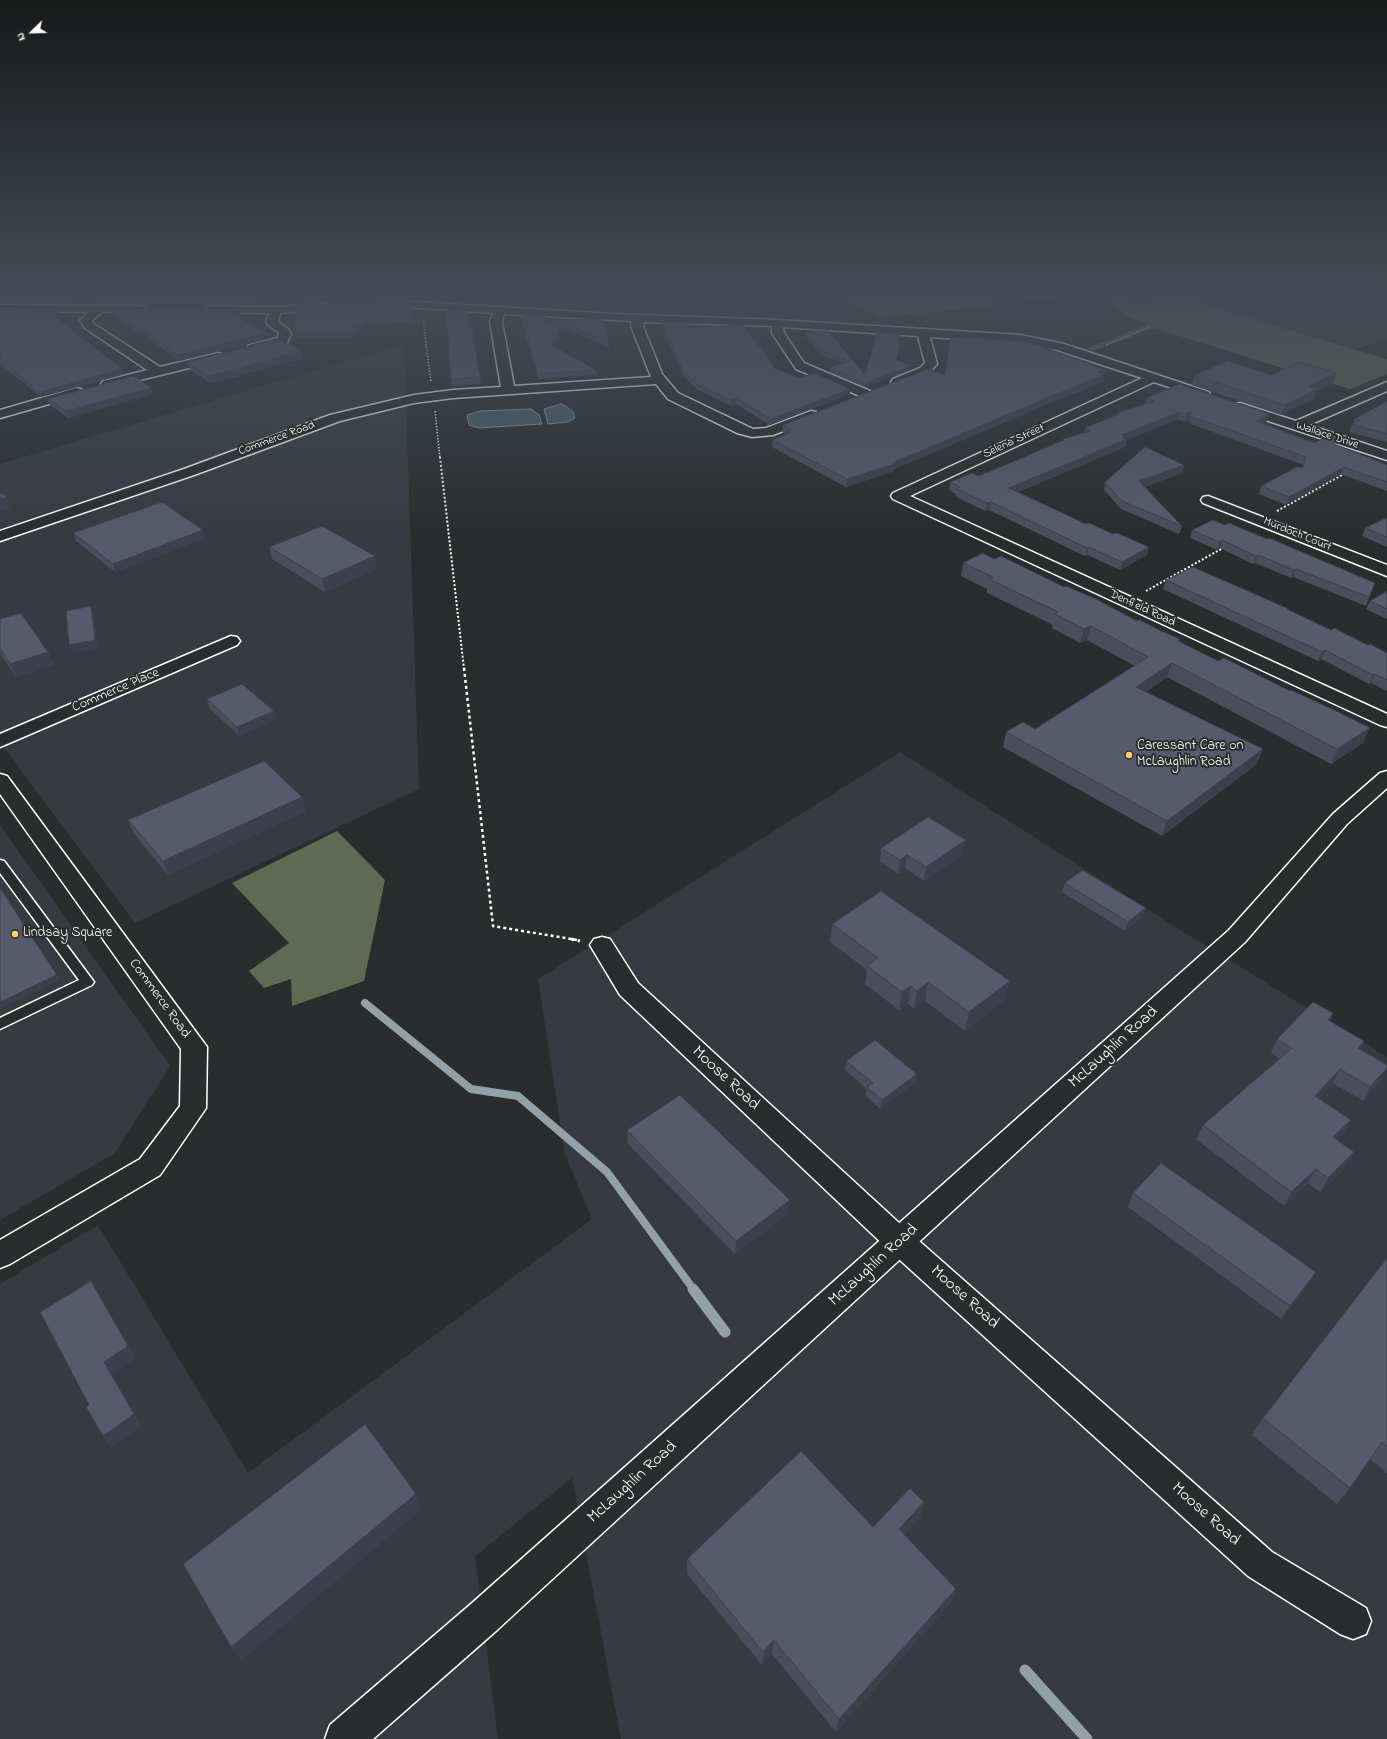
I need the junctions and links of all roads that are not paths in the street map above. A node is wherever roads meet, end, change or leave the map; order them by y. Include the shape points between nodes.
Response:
1 (145, 375) edge
2 (505, 375) edge
3 (657, 375) edge
4 (819, 375) edge
5 (914, 375) edge
6 (1144, 375) edge
7 (1153, 378) junction
8 (659, 380) junction
9 (1387, 386) edge
10 (508, 390) junction
11 (865, 394) junction
12 (1213, 398) edge
13 (0, 400) edge
14 (848, 401) edge
15 (1228, 403) edge
16 (826, 409) edge
17 (13, 410) junction
18 (0, 414) edge
19 (1296, 426) junction
20 (1387, 456) edge
21 (898, 496) joint
22 (1208, 500) dead end
23 (0, 536) edge
24 (1387, 571) edge
25 (231, 641) dead end
26 (1387, 721) edge
27 (0, 741) edge
28 (1387, 777) edge
29 (0, 780) edge
30 (0, 864) edge
31 (602, 945) road end
32 (0, 1024) edge
33 (900, 1242) junction
34 (0, 1255) edge
35 (1353, 1621) dead end
36 (344, 1739) edge

1 - 17 street
2 - 10 street
3 - 8 street
4 - 11 street
5 - 11 street
6 - 7 street
7 - 12 street
7 - 21 street, Selena Street
8 - 10 street, Commerce Road
8 - 16 street via 673,396 742,430 752,432 768,432
9 - 19 street
10 - 23 street, Commerce Road via 433,396 335,418 188,472
11 - 14 street
13 - 17 street
15 - 19 street, Wallace Drive
17 - 18 street
19 - 20 street, Wallace Drive
21 - 26 street, Denfield Road
22 - 24 street, Murdoch Court
25 - 27 street, Commerce Place
28 - 33 street, McLaughlin Road via 1340,819 1237,936
29 - 34 street, Commerce Road via 194,1047 193,1108 150,1167
30 - 32 lane via 87,982
31 - 33 street, Moose Road via 629,989
33 - 35 street, Moose Road via 1260,1564
33 - 36 street, McLaughlin Road via 484,1617

